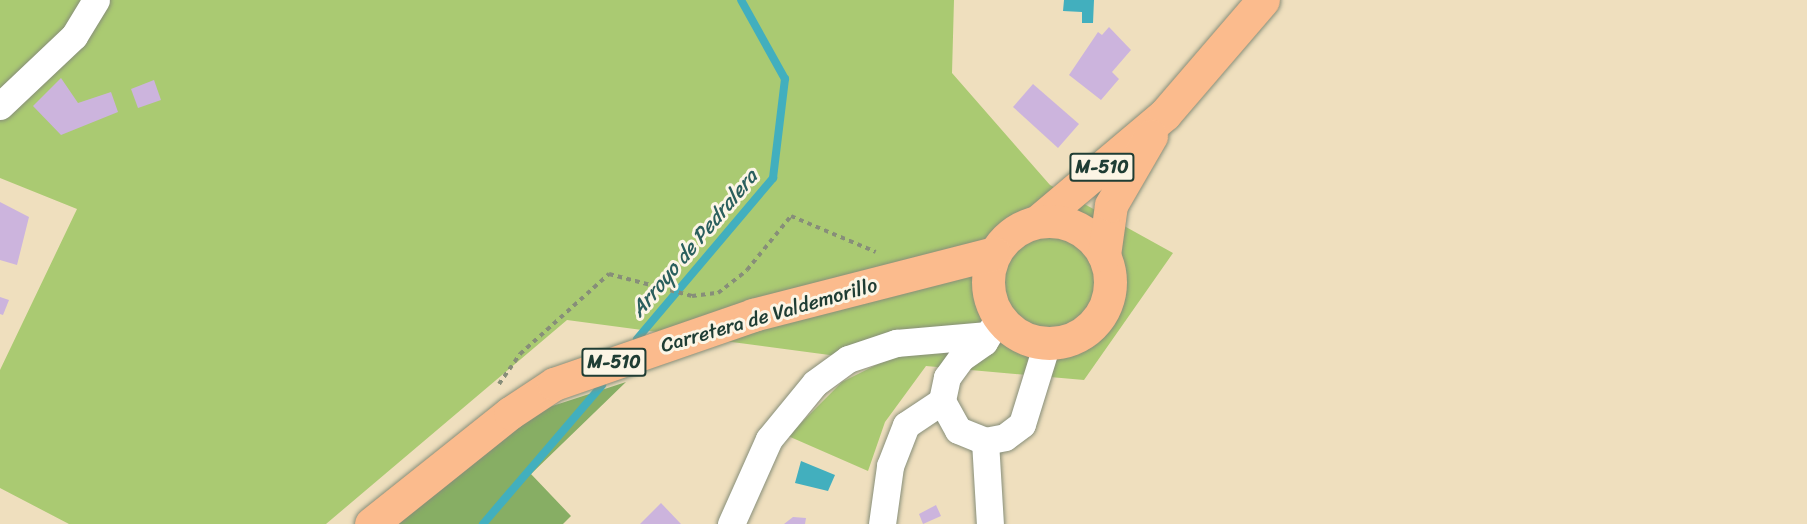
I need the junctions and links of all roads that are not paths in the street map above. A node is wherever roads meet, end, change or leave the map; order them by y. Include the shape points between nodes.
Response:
1 (96, 0) edge
2 (1257, 2) edge
3 (0, 106) edge
4 (1165, 114) junction
5 (1038, 221) junction
6 (994, 253) junction
7 (1104, 255) junction
8 (890, 266) junction
9 (992, 316) junction
10 (920, 342) junction
11 (1047, 343) junction
12 (945, 389) junction
13 (985, 441) junction
14 (371, 524) edge
15 (730, 524) edge
16 (882, 524) edge
17 (990, 524) edge

1 - 3 street via 74,36
2 - 4 main road, M-510
4 - 5 main road, M-510
4 - 7 main road, M-510 via 1111,205
5 - 6 main road, M-510 via 1021,227
5 - 7 main road via 1077,227
6 - 8 main road, Carretera de Valdemorillo / M-510
6 - 9 main road
7 - 11 main road, M-510 via 1110,281 1105,307 1081,334
8 - 9 main road, Carretera de Valdemorillo / M-510 via 952,282
8 - 14 main road, Carretera de Valdemorillo / M-510 via 554,384 510,413
9 - 10 street
9 - 11 main road, M-510 via 1029,340
9 - 12 street
10 - 12 street via 941,356
10 - 15 street via 896,343 848,359 815,383 769,439
11 - 13 street via 1022,424 1005,437
12 - 13 street via 958,430
12 - 16 street via 906,425 890,466
13 - 17 street

